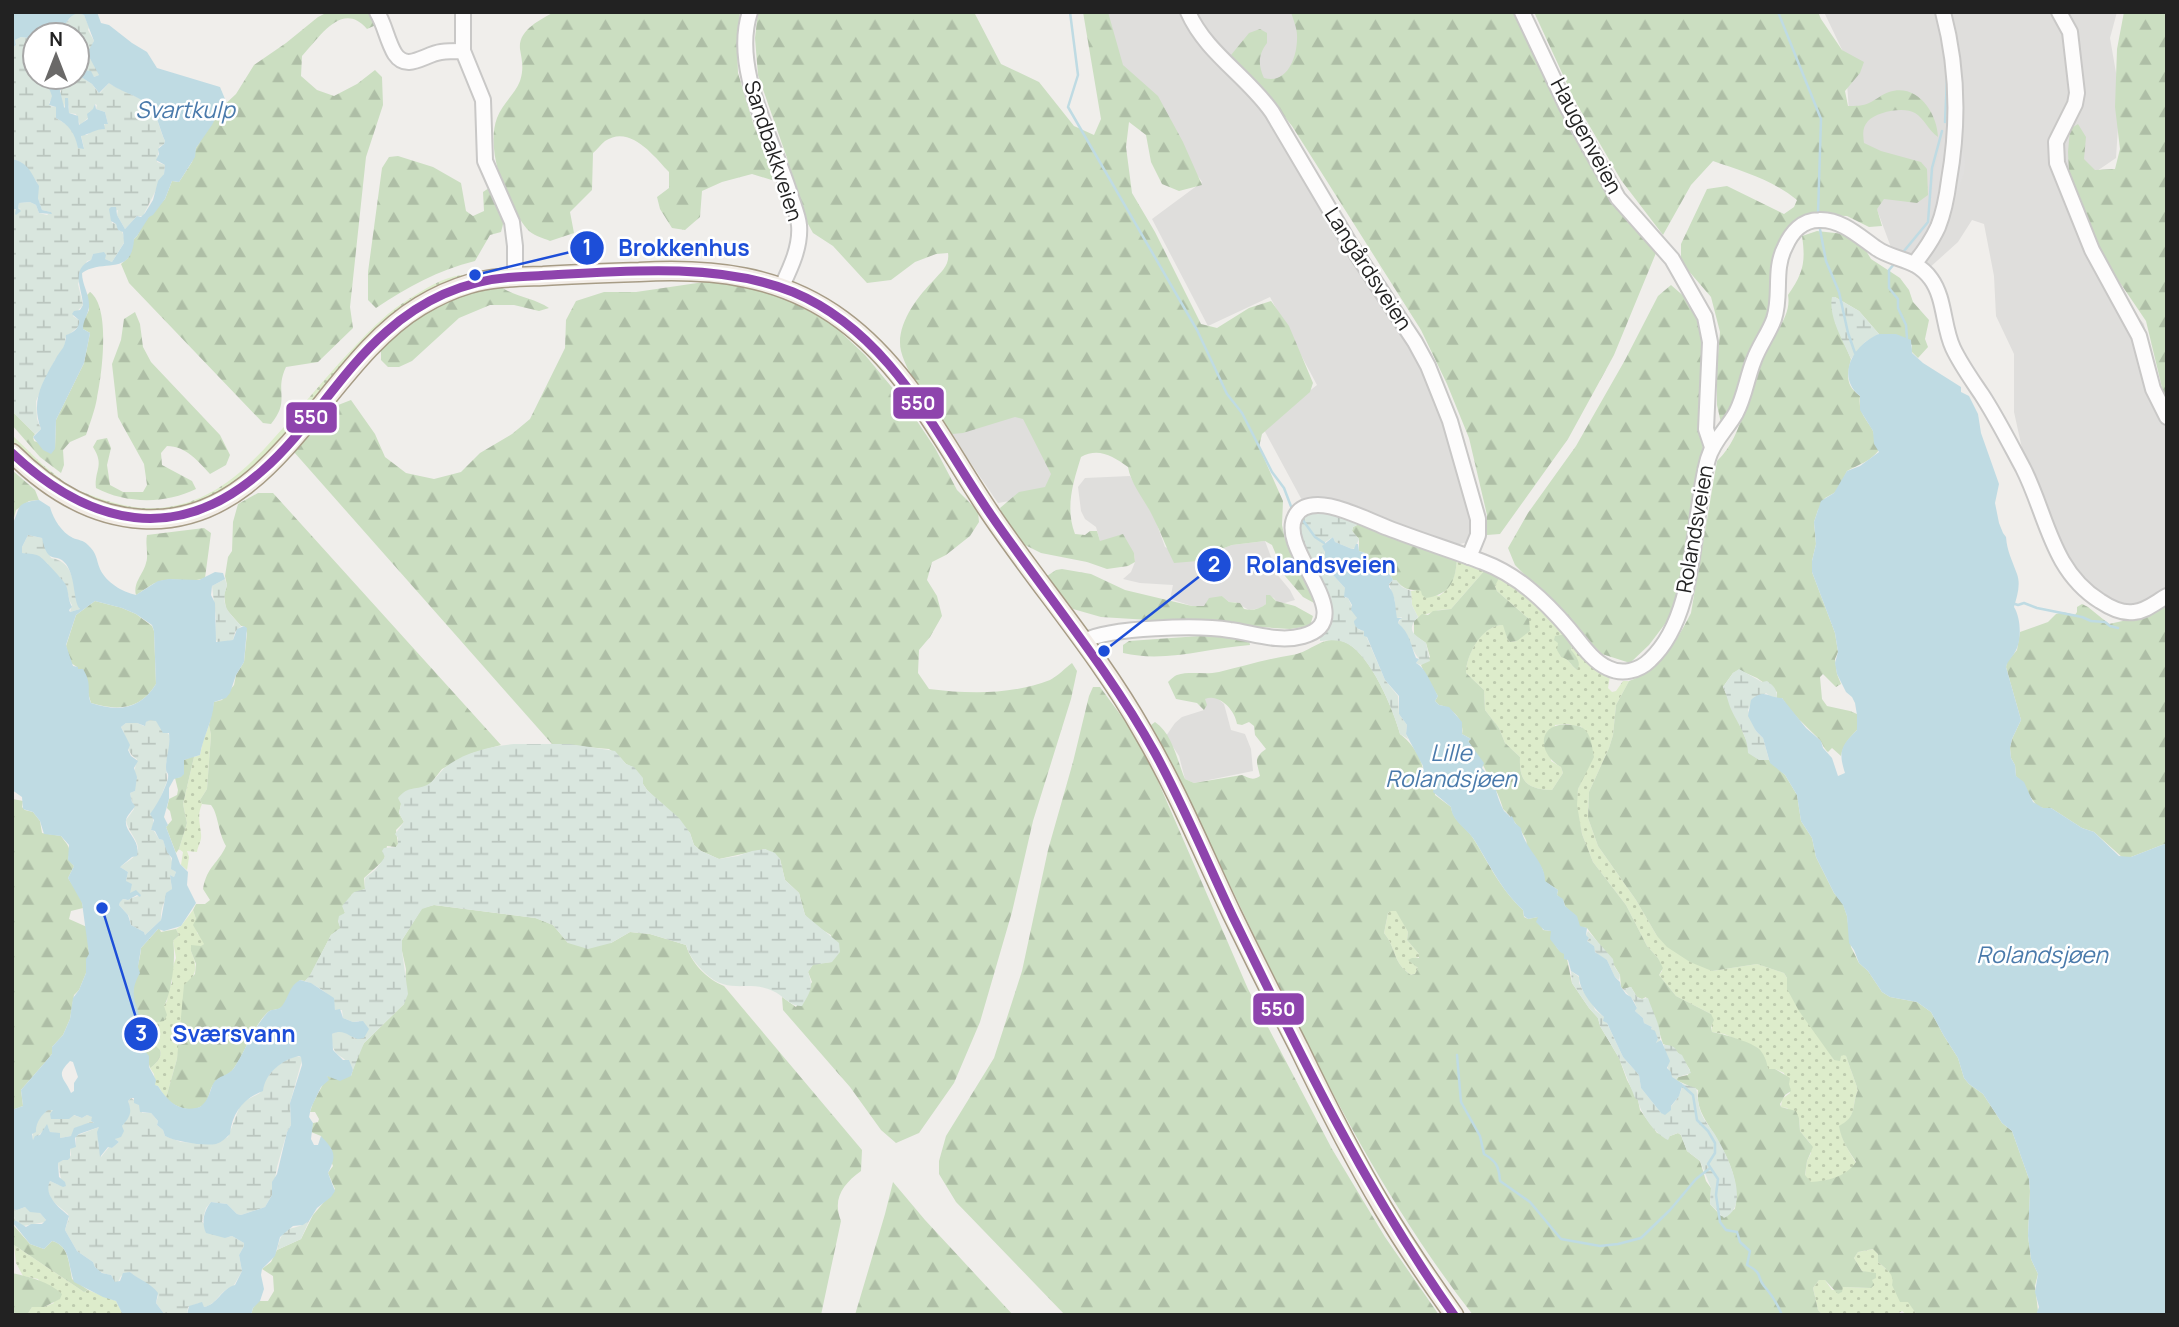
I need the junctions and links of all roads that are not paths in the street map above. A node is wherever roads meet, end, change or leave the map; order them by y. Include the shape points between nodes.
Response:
1 (377, 12) edge
2 (463, 12) edge
3 (750, 12) edge
4 (1188, 12) edge
5 (1522, 12) edge
6 (1943, 12) edge
7 (2059, 12) edge
8 (463, 51) junction
9 (1914, 264) junction
10 (516, 277) junction
11 (781, 288) junction
12 (2167, 416) edge
13 (1712, 447) junction
14 (12, 453) edge
15 (1469, 557) junction
16 (2167, 596) edge
17 (1084, 641) junction
18 (1454, 1315) edge

1 - 8 street via 401,60
2 - 8 street
3 - 11 street, Sandbakkveien via 745,28 746,67 799,225 794,256
4 - 15 street, Langårdsveien via 1206,41 1272,112 1428,366 1450,421 1478,519 1478,535
5 - 13 street, Haugenveien via 1566,105 1618,198 1672,260 1705,317 1710,342 1706,429
6 - 9 street via 1957,101 1956,131 1941,218
7 - 12 street via 2070,32 2077,97 2057,137 2057,163 2092,250 2139,336 2153,389
8 - 10 street via 483,100 485,161 512,222
9 - 13 street, Rolandsveien via 1884,253 1835,223 1815,220 1797,229 1781,253 1777,307 1743,397
9 - 16 street via 1935,286 1954,351 2022,466 2052,543 2071,574 2093,597 2126,612 2145,609
10 - 11 main road via 688,270 740,276
10 - 14 main road via 466,285 407,314 372,346 253,479 217,504 194,513 151,520 96,510 60,493
11 - 17 main road via 842,320 895,370 1002,531
13 - 15 street, Rolandsveien via 1683,600 1662,645 1640,668 1619,671 1602,665 1526,586
15 - 17 street, Rolandsveien via 1328,506 1308,506 1294,517 1292,535 1323,601 1324,618 1316,630 1281,638 1194,627 1106,633
17 - 18 main road via 1145,734 1362,1171

